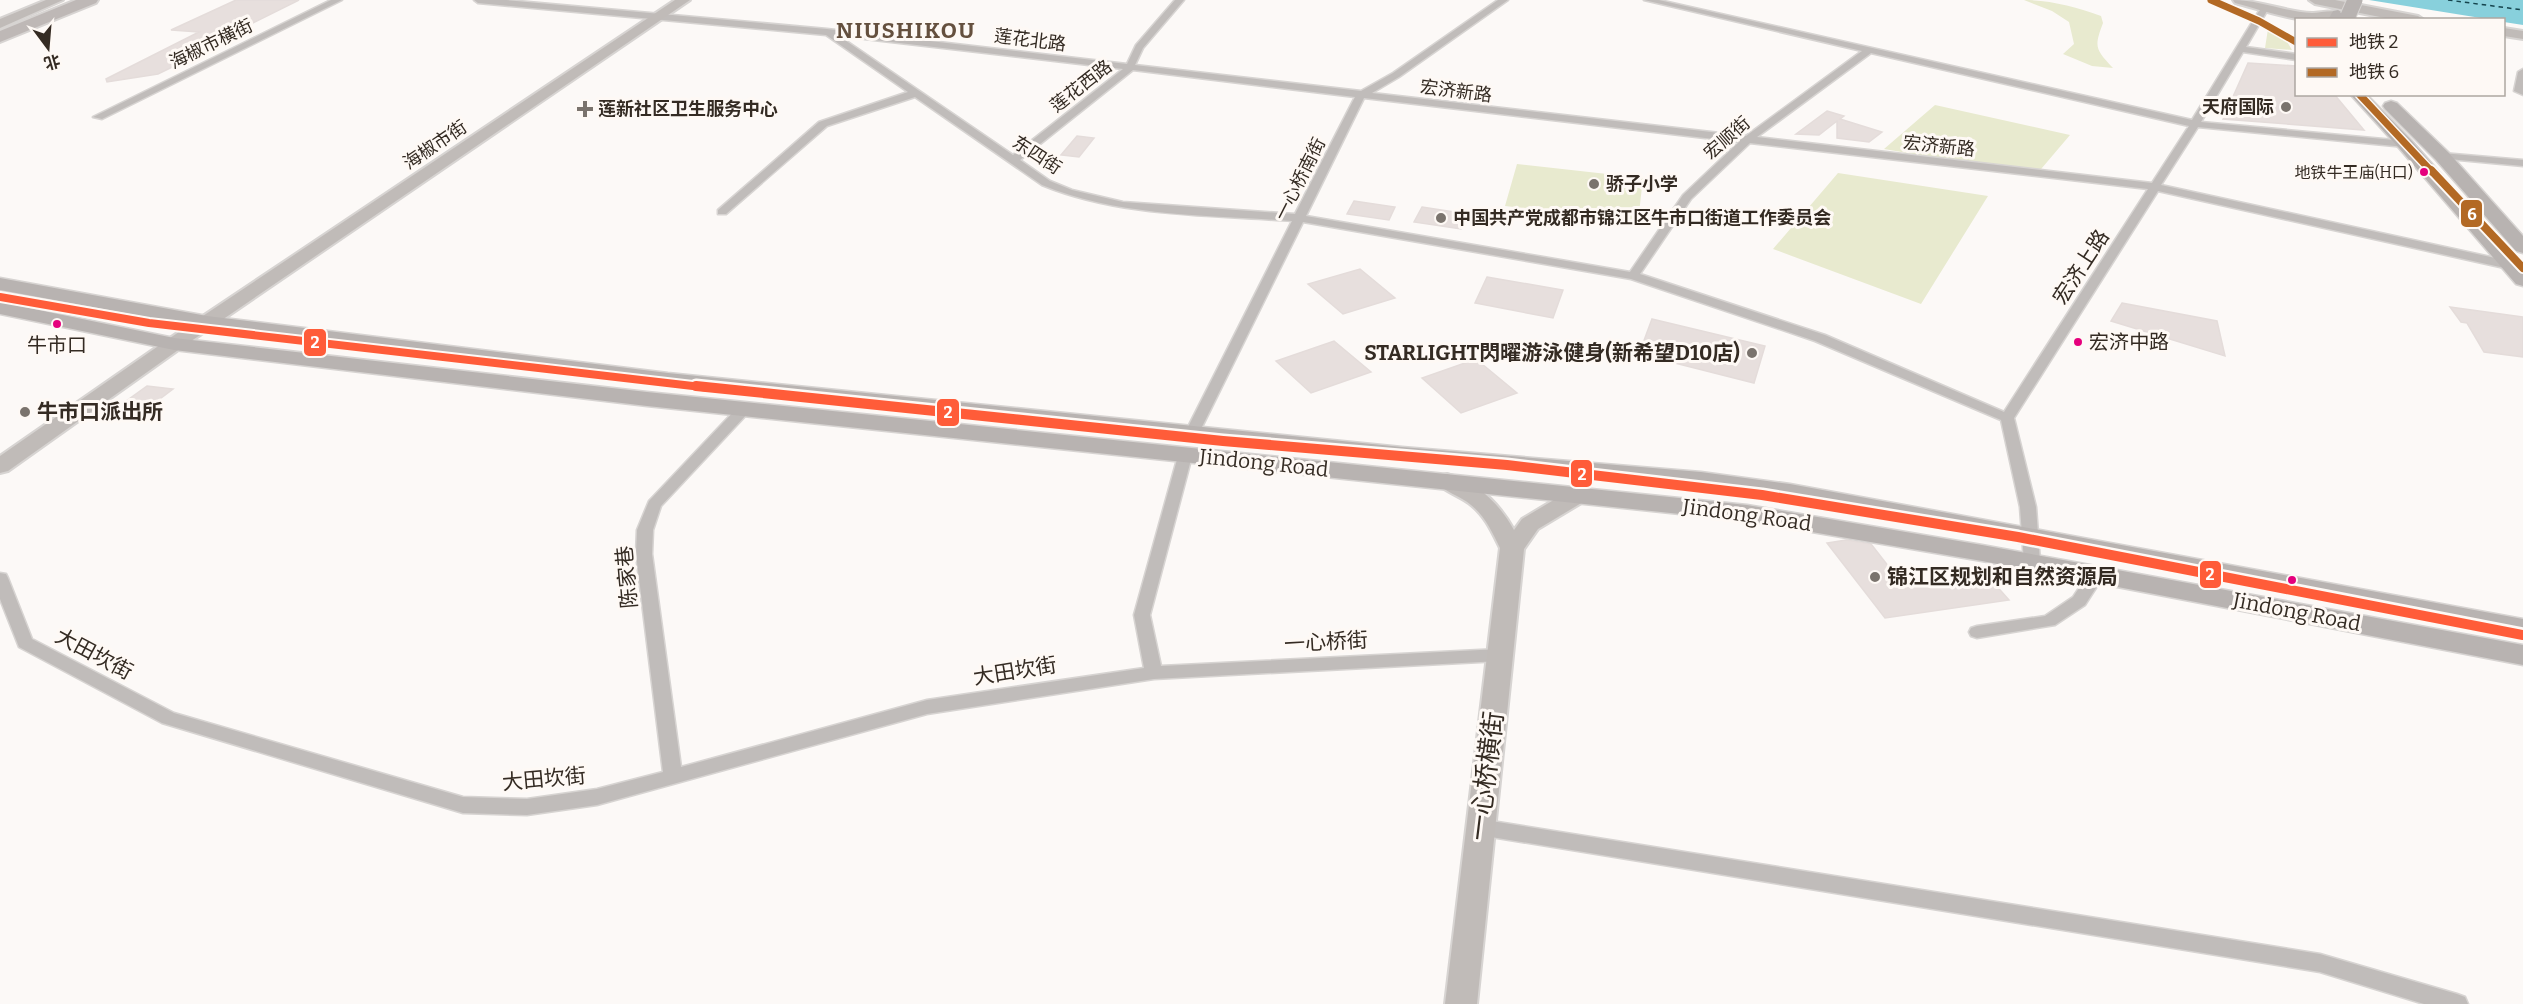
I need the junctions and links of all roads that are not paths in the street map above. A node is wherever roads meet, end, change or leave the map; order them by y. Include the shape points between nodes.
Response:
1 (52, 0) edge
2 (57, 0) edge
3 (65, 0) edge
4 (81, 0) edge
5 (90, 0) edge
6 (99, 0) edge
7 (338, 0) edge
8 (478, 0) edge
9 (684, 0) edge
10 (1180, 0) edge
11 (1504, 0) edge
12 (1648, 0) edge
13 (2226, 0) edge
14 (2239, 0) edge
15 (2315, 0) edge
16 (2331, 0) edge
17 (2355, 0) edge
18 (2264, 11) junction
19 (2342, 14) edge
20 (661, 15) junction
21 (2408, 18) edge
22 (2423, 18) edge
23 (39, 21) junction
24 (0, 24) edge
25 (2295, 25) edge
26 (827, 32) junction
27 (2505, 33) edge
28 (0, 36) edge
29 (2523, 37) edge
30 (2505, 44) edge
31 (2523, 46) edge
32 (2240, 49) junction
33 (1868, 51) junction
34 (2295, 57) edge
35 (1129, 69) junction
36 (2523, 72) edge
37 (2523, 92) edge
38 (916, 93) junction
39 (1360, 96) junction
40 (2359, 96) edge
41 (2381, 96) edge
42 (99, 117) dead end
43 (2195, 124) junction
44 (1746, 141) junction
45 (2405, 144) junction
46 (2442, 156) junction
47 (1013, 160) junction
48 (2523, 163) edge
49 (2155, 187) junction
50 (722, 212) dead end
51 (1299, 218) junction
52 (2523, 247) edge
53 (2509, 265) junction
54 (1633, 276) junction
55 (2523, 280) edge
56 (0, 284) edge
57 (0, 308) edge
58 (207, 322) junction
59 (174, 344) junction
60 (744, 409) junction
61 (2007, 418) junction
62 (1192, 433) junction
63 (1185, 456) junction
64 (0, 466) edge
65 (1447, 470) junction
66 (1617, 472) junction
67 (1580, 494) junction
68 (1620, 498) junction
69 (2031, 536) junction
70 (1512, 548) junction
71 (2032, 562) junction
72 (2097, 574) junction
73 (0, 578) edge
74 (2523, 628) edge
75 (1977, 632) dead end
76 (1500, 655) junction
77 (2523, 655) edge
78 (1154, 673) junction
79 (673, 776) junction
80 (1479, 827) junction
81 (1461, 1004) edge
82 (2457, 1004) edge

1 - 24 highway
2 - 24 street
3 - 24 highway
4 - 28 street
5 - 23 highway
6 - 23 highway
7 - 42 street, 海椒市横街
8 - 20 street, 莲花北路
9 - 20 street, 海椒市街
10 - 35 street, 莲花西路 via 1139,47
11 - 39 street
12 - 33 street
13 - 18 street
14 - 19 street via 2295,16
15 - 21 street
16 - 22 street
17 - 19 main road, bridge
18 - 25 street
18 - 32 street, 宏济上路
20 - 26 street, 莲花北路
20 - 58 street, 海椒市街
23 - 28 highway
26 - 35 street, 莲花北路
26 - 38 street, 东四街
27 - 29 street
30 - 31 street
32 - 34 street
32 - 43 street, 宏济上路
33 - 43 street
33 - 44 street, 宏顺街
35 - 39 street, 莲花北路
35 - 47 street, 莲花西路
36 - 37 street via 2519,91
38 - 47 street, 东四街
38 - 50 street via 823,124
39 - 44 street, 宏济新路
39 - 51 street, 一心桥南街
40 - 45 main road
41 - 46 main road
43 - 45 street
43 - 49 street, 宏济上路
44 - 49 street, 宏济新路
44 - 54 street, 宏顺街 via 1687,197
45 - 53 main road
46 - 48 street
46 - 52 main road
47 - 51 street, 东四街 via 1046,183 1123,205
49 - 53 street, 宏济新路
49 - 61 street, 宏济上路
51 - 54 street, 东四街
51 - 62 street, 一心桥南街
53 - 55 main road
54 - 61 street, 东四街 via 1820,338
56 - 58 main road, Jindong Road
57 - 59 main road, Jindong Road
58 - 59 street, 海椒市街
58 - 62 main road, Jindong Road via 668,379
59 - 60 main road, Jindong Road
59 - 64 street, 海椒市街
60 - 63 main road, Jindong Road
60 - 79 street, 陈家巷 via 654,504 645,530 644,554
61 - 69 street
62 - 65 main road, Jindong Road
63 - 65 main road, Jindong Road
63 - 78 street via 1142,615
65 - 66 main road, Jindong Road
65 - 67 main road, Jindong Road
65 - 70 street via 1492,510
66 - 68 main road
66 - 69 main road, Jindong Road via 1790,492
67 - 68 main road, Jindong Road
67 - 70 street via 1530,524
68 - 71 main road, Jindong Road via 1782,519
69 - 71 street
69 - 74 main road, Jindong Road
70 - 76 street, 一心桥横街
71 - 72 main road, Jindong Road
72 - 75 street via 2079,601 2049,621
72 - 77 main road, Jindong Road
73 - 79 street, 大田坎街 via 25,644 168,718 463,805 527,807 597,797
76 - 78 street, 一心桥街
76 - 80 street, 一心桥横街
78 - 79 street, 大田坎街 via 927,707
80 - 81 street, 一心桥横街
80 - 82 street via 2320,963

